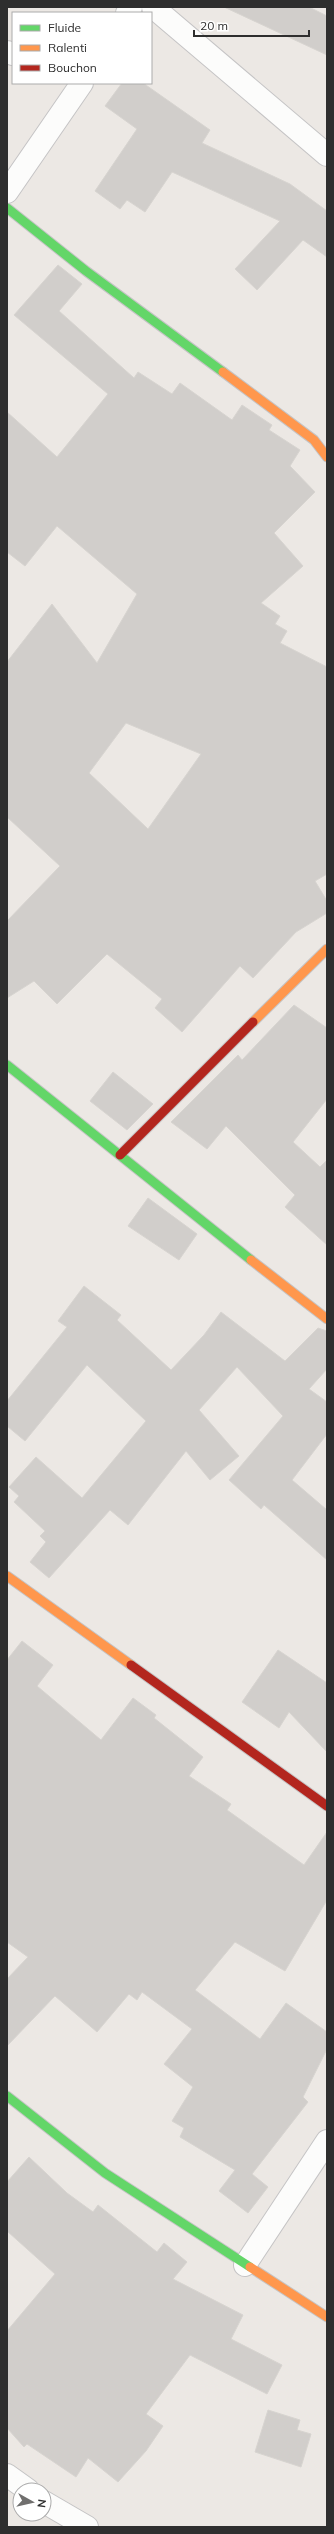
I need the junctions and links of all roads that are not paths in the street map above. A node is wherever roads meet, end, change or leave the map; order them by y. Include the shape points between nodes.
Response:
1 (153, 7) edge
2 (81, 84) edge
3 (327, 156) edge
4 (7, 192) edge
5 (7, 208) edge
6 (327, 456) edge
7 (327, 949) edge
8 (7, 1065) edge
9 (120, 1155) junction
10 (327, 1320) edge
11 (7, 1576) edge
12 (327, 1806) edge
13 (7, 2096) edge
14 (327, 2141) edge
15 (246, 2265) junction
16 (327, 2318) edge
17 (7, 2475) edge
18 (17, 2482) edge
19 (52, 2507) edge
20 (87, 2527) edge

1 - 3 street
2 - 4 street
5 - 6 street via 86,271 314,440
7 - 9 street
8 - 9 street
9 - 10 street
11 - 12 street
13 - 15 street via 105,2173
14 - 15 street
15 - 16 street
17 - 18 street
19 - 20 street

